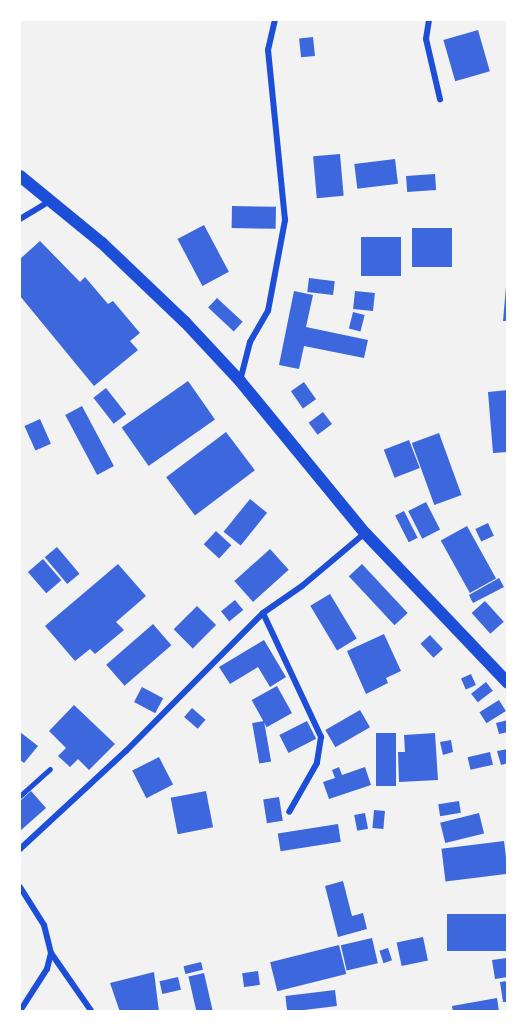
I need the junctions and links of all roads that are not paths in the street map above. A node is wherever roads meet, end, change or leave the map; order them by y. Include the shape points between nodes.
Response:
1 (275, 20) edge
2 (429, 20) edge
3 (440, 99) dead end
4 (20, 176) edge
5 (51, 200) junction
6 (20, 219) edge
7 (240, 381) junction
8 (365, 533) junction
9 (263, 613) junction
10 (507, 683) edge
11 (50, 769) dead end
12 (20, 796) edge
13 (289, 812) dead end
14 (20, 849) edge
15 (20, 887) edge
16 (51, 953) junction
17 (20, 1011) edge
18 (92, 1011) edge

1 - 7 street via 268,50 285,220 268,311 250,342
2 - 3 street via 426,39
4 - 5 main road
5 - 6 street
5 - 7 main road via 144,282
7 - 8 main road
8 - 9 street
8 - 10 main road
9 - 13 street via 321,737 317,763
9 - 14 street via 126,751
11 - 12 lane
15 - 16 street via 44,926
16 - 17 street via 47,969
16 - 18 street

